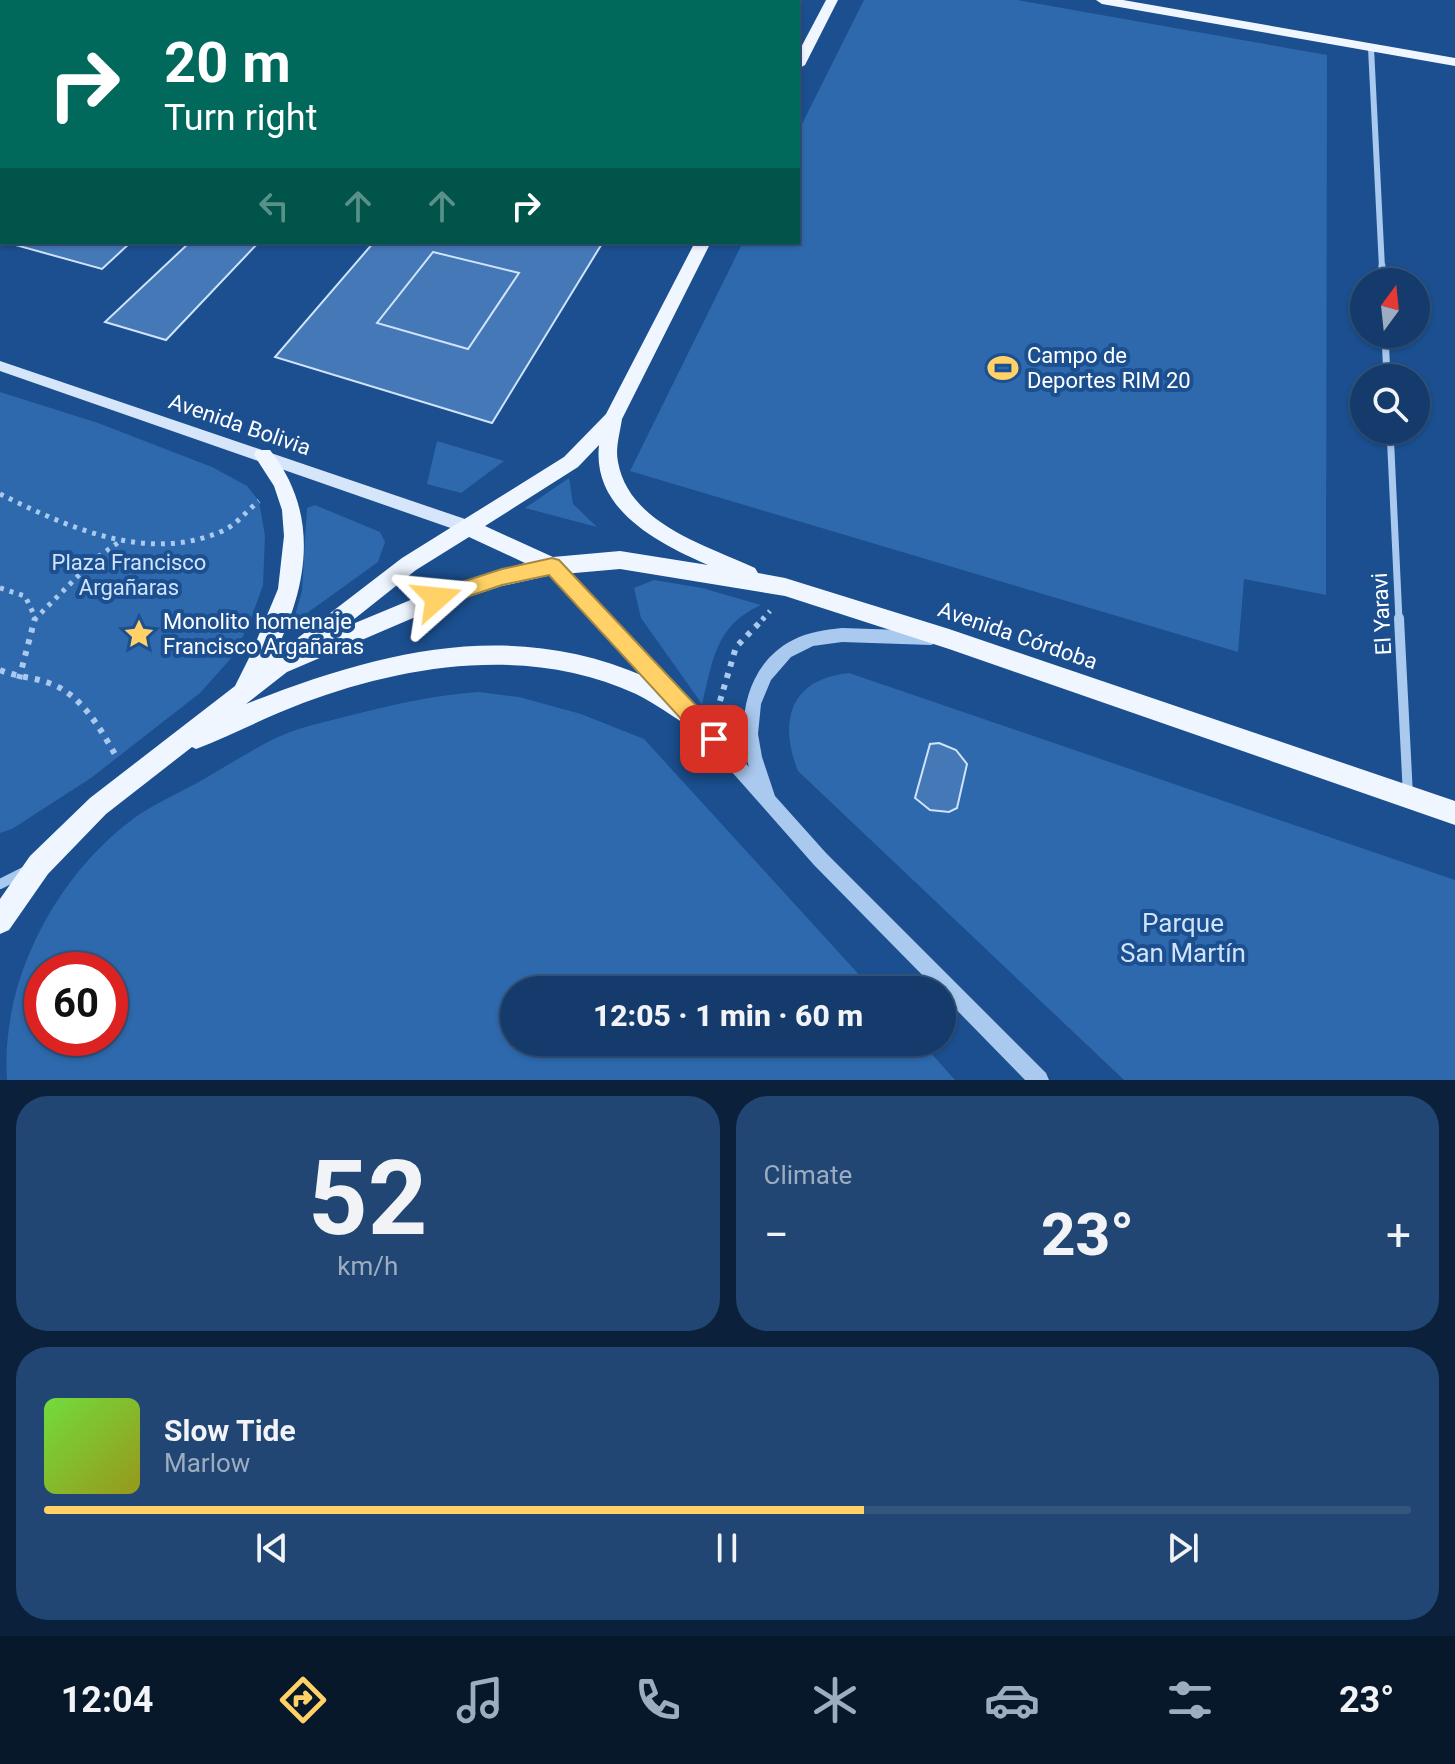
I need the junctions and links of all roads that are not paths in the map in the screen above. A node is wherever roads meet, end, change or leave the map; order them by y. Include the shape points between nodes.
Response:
1 (832, 0) edge
2 (1102, 0) edge
3 (1371, 48) junction
4 (800, 61) edge
5 (1455, 62) edge
6 (702, 244) edge
7 (1382, 268) edge
8 (0, 366) edge
9 (613, 419) junction
10 (1391, 444) edge
11 (263, 455) junction
12 (465, 526) junction
13 (552, 566) junction
14 (776, 584) junction
15 (949, 639) junction
16 (282, 664) junction
17 (238, 695) junction
18 (696, 718) junction
19 (163, 754) junction
20 (1408, 796) junction
21 (1455, 813) edge
22 (820, 859) junction
23 (39, 865) junction
24 (0, 884) edge
25 (0, 921) edge
26 (1039, 1080) edge

1 - 4 main road
2 - 3 main road
3 - 5 main road
3 - 7 street
6 - 9 main road
8 - 11 main road, Avenida Bolivia
9 - 12 main road via 571,462
9 - 14 main road via 607,452 610,473 615,489 635,514 657,530
10 - 20 street, El Yaravi
11 - 12 main road, Avenida Bolivia
11 - 17 main road via 283,485 296,543 270,641
12 - 13 main road
12 - 16 main road
13 - 14 main road, Avenida Córdoba via 620,560
13 - 16 main road, Avenida Córdoba via 437,598
13 - 18 street
14 - 15 main road, Avenida Córdoba
15 - 20 main road, Avenida Córdoba
15 - 22 street via 813,639 776,661 760,684 750,713 756,763 767,795
16 - 17 main road
17 - 19 main road
18 - 19 main road via 639,685 580,666 458,653 394,664 285,697
18 - 22 street
19 - 23 main road via 98,806
20 - 21 main road, Avenida Córdoba
22 - 26 street
23 - 24 street
23 - 25 main road

